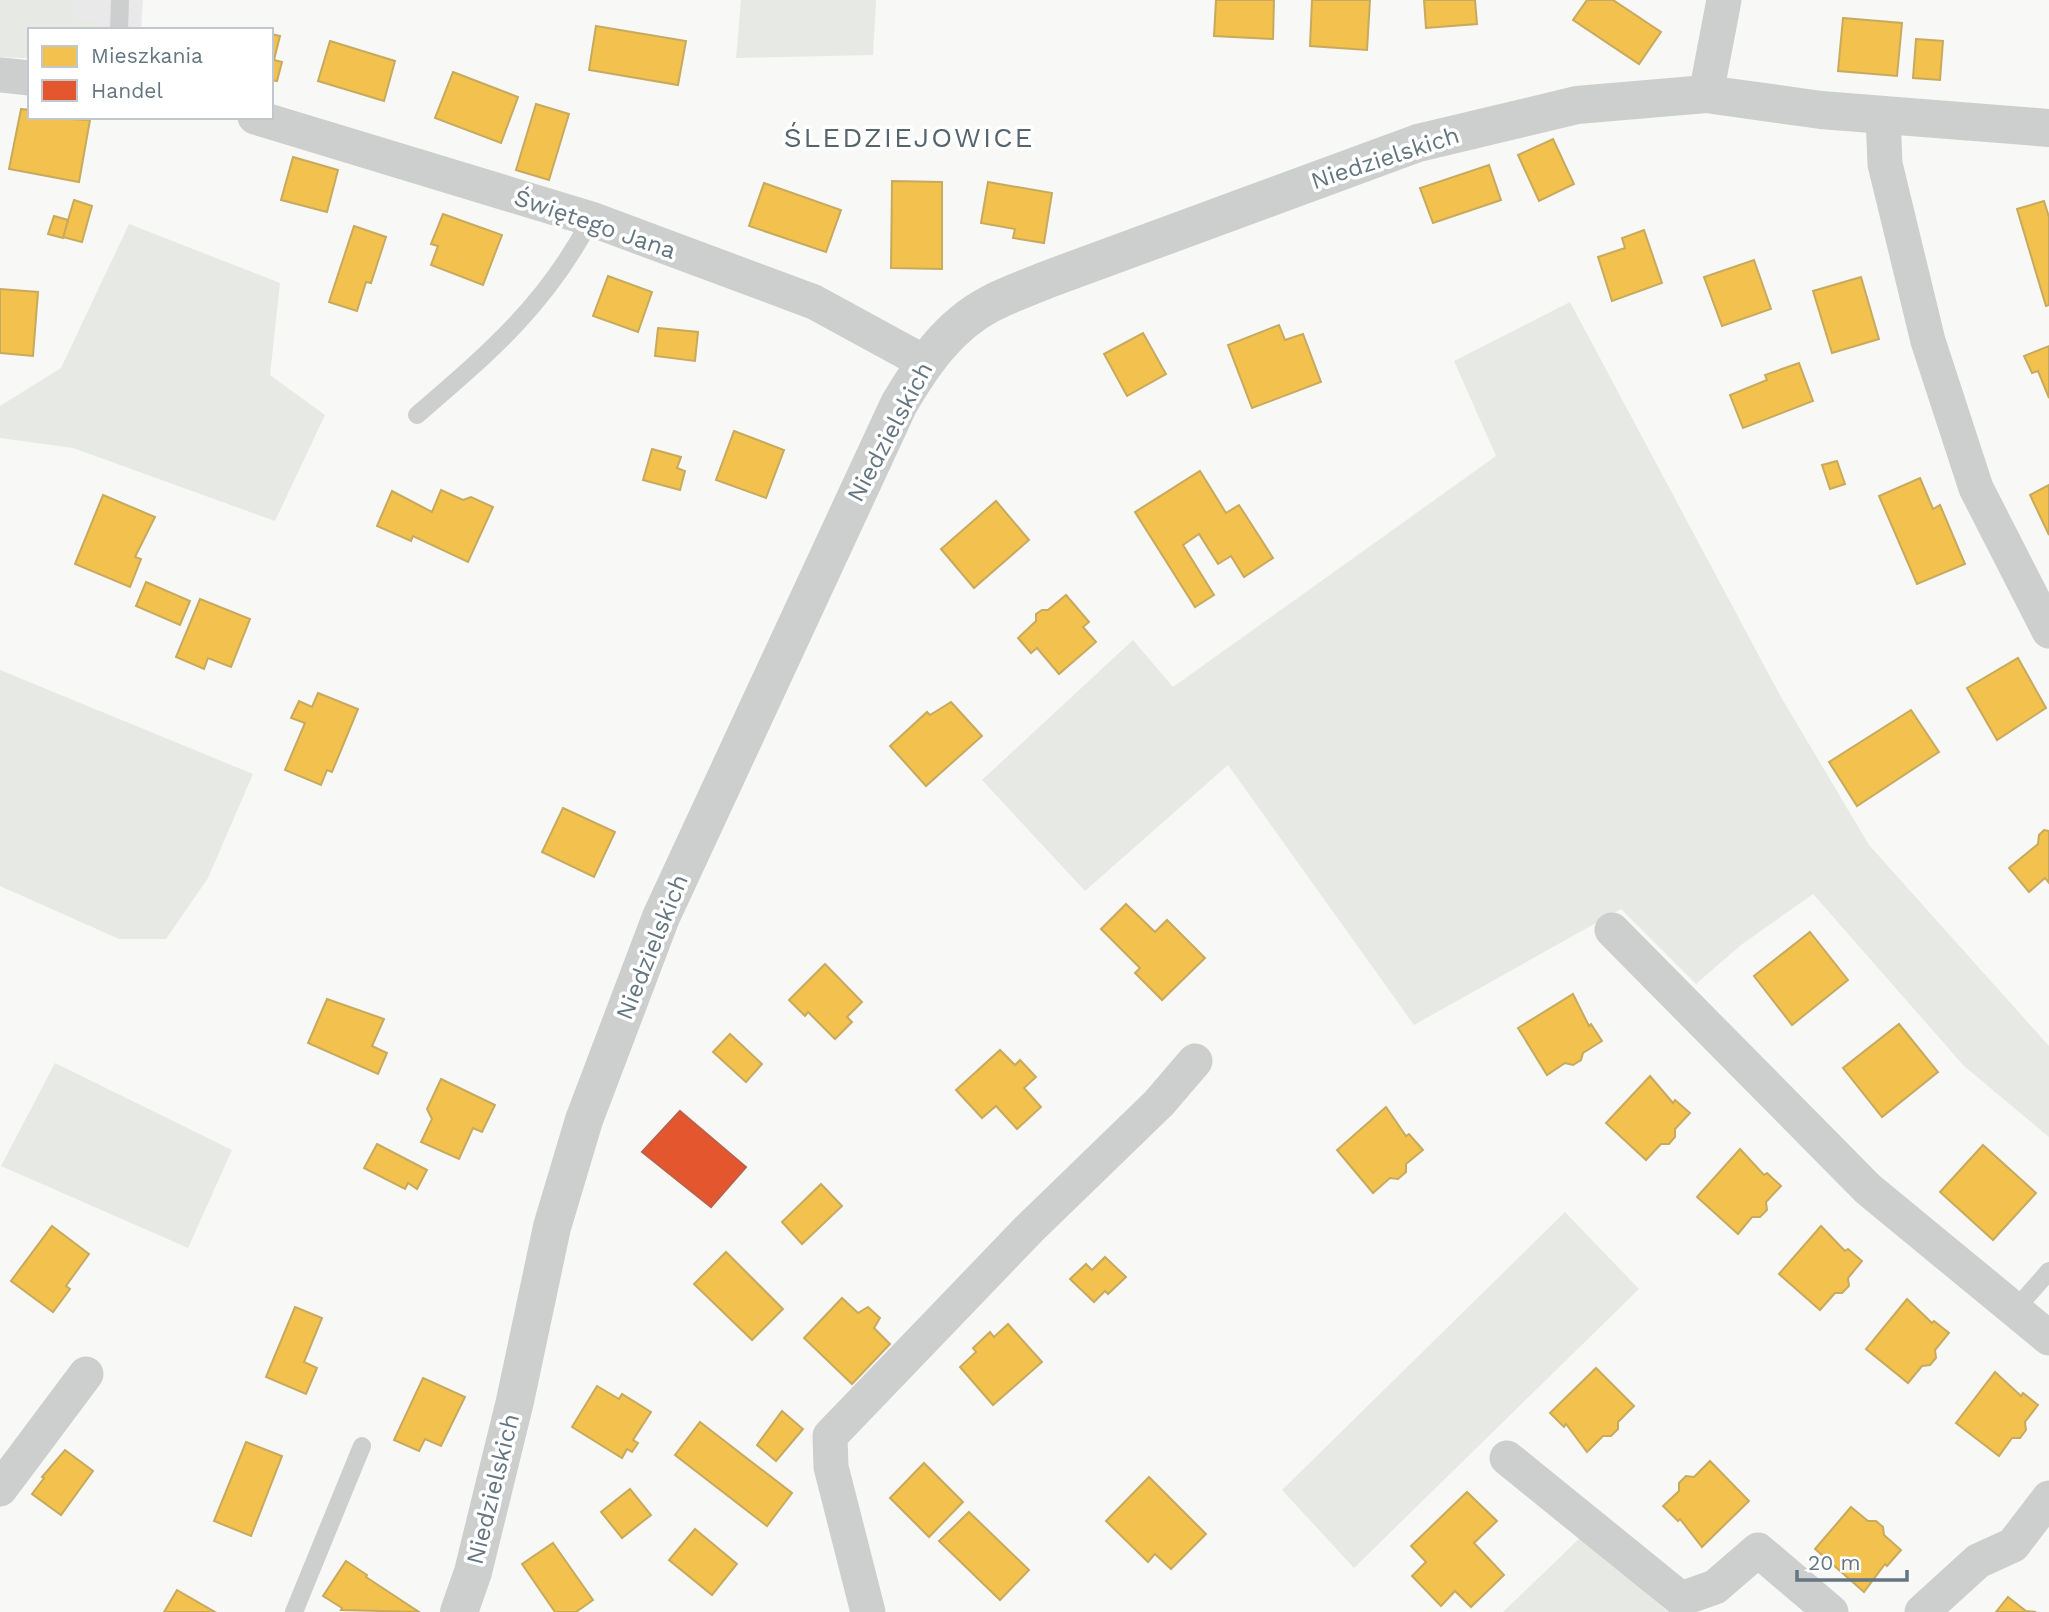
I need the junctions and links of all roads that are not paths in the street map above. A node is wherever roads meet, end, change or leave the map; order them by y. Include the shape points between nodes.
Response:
1 (120, 0) edge
2 (1724, 0) edge
3 (119, 28) edge
4 (0, 75) edge
5 (28, 78) edge
6 (1706, 94) junction
7 (1883, 116) junction
8 (262, 119) edge
9 (2049, 128) edge
10 (591, 219) junction
11 (924, 362) junction
12 (417, 415) dead end
13 (2049, 631) edge
14 (1612, 930) dead end
15 (1195, 1061) dead end
16 (2049, 1271) edge
17 (2014, 1311) junction
18 (2049, 1338) edge
19 (86, 1374) dead end
20 (362, 1446) dead end
21 (1507, 1458) dead end
22 (0, 1489) edge
23 (2049, 1498) edge
24 (294, 1612) edge
25 (459, 1612) edge
26 (868, 1612) edge
27 (1831, 1612) edge
28 (1922, 1612) edge

1 - 3 lane
2 - 6 street
4 - 5 street
6 - 7 street, Niedzielskich
6 - 11 street, Niedzielskich via 1577,105 1407,147 988,305 941,342
7 - 9 street, Niedzielskich
7 - 13 street via 1885,164 1928,341 1976,488
8 - 10 street, Świętego Jana
10 - 11 street, Świętego Jana via 814,302
10 - 12 lane via 568,262 527,313 497,346
11 - 25 street, Niedzielskich via 893,416 661,917 588,1107 552,1227 512,1414
14 - 17 street via 1868,1189
15 - 26 street via 830,1436 831,1467
16 - 17 lane
17 - 18 street
19 - 22 street
20 - 24 lane
21 - 27 street via 1681,1599 1716,1587 1758,1550
23 - 28 street via 2013,1545 1978,1561

